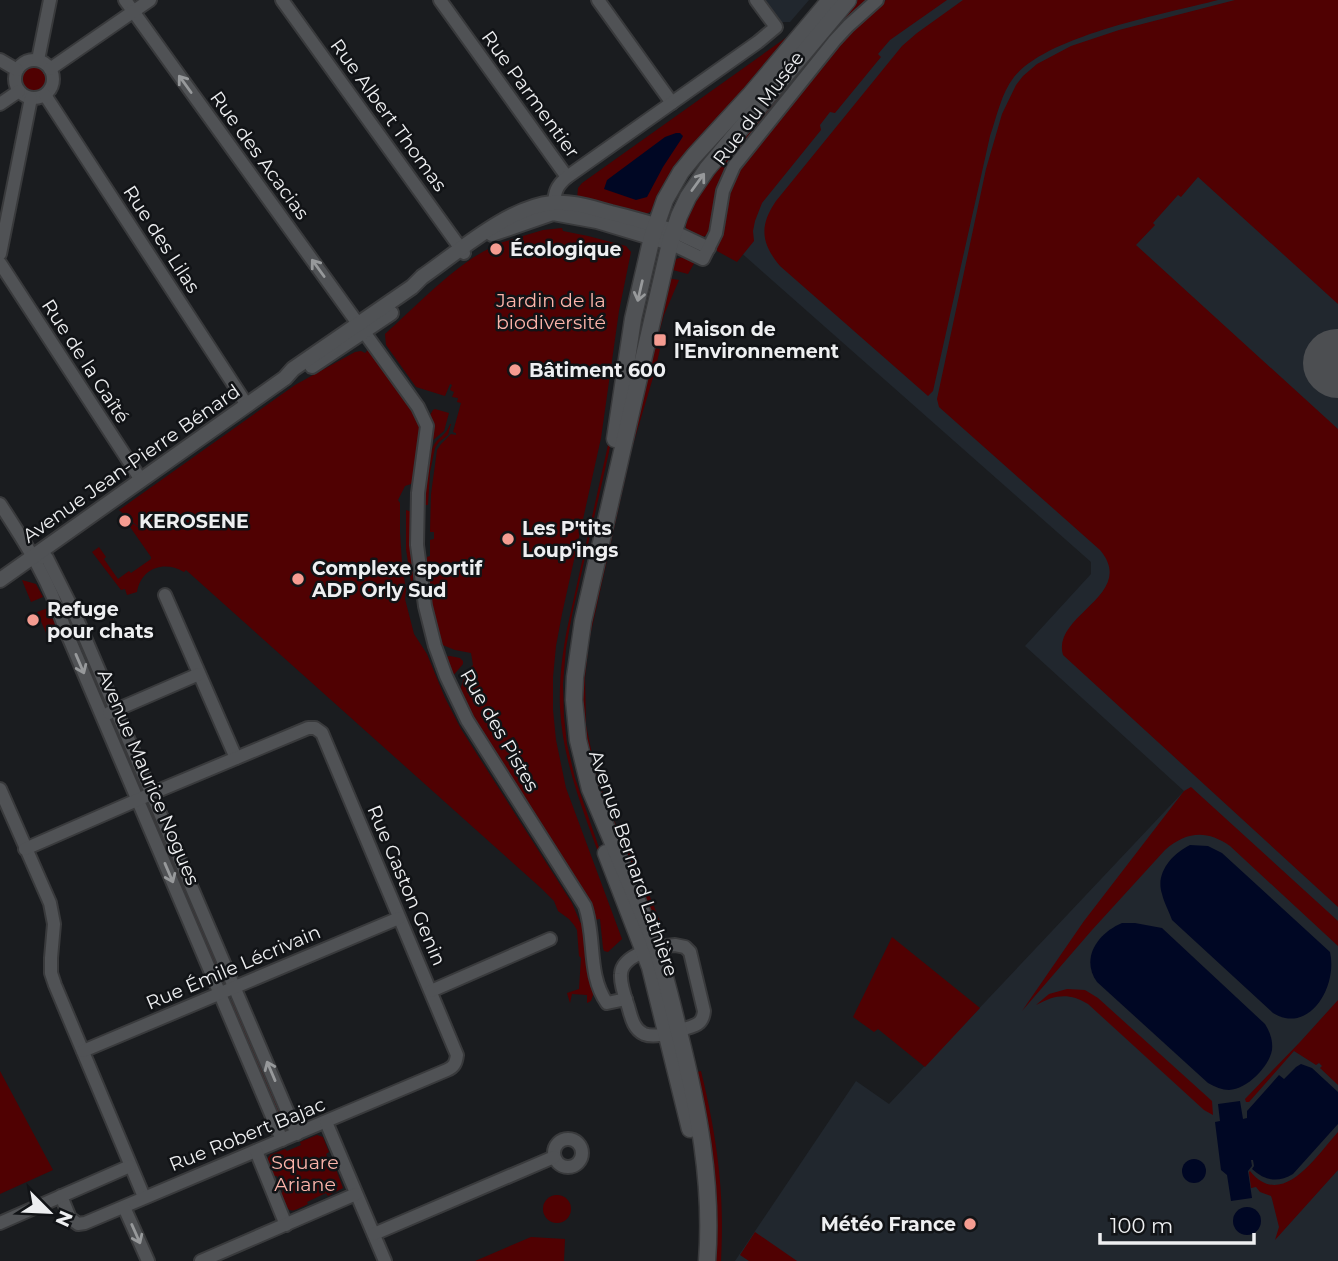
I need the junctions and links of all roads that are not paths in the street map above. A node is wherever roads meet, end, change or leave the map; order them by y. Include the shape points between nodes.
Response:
1 (50, 0) edge
2 (125, 0) edge
3 (150, 0) edge
4 (282, 0) edge
5 (440, 0) edge
6 (598, 0) edge
7 (757, 0) edge
8 (830, 0) edge
9 (848, 0) edge
10 (877, 0) edge
11 (133, 11) junction
12 (38, 60) junction
13 (0, 61) edge
14 (50, 69) junction
15 (17, 70) junction
16 (25, 95) junction
17 (45, 95) junction
18 (672, 103) junction
19 (0, 104) edge
20 (567, 177) junction
21 (554, 208) junction
22 (654, 231) junction
23 (672, 237) junction
24 (463, 251) junction
25 (0, 254) edge
26 (0, 263) edge
27 (361, 328) junction
28 (247, 405) junction
29 (141, 480) junction
30 (0, 504) edge
31 (34, 556) junction
32 (0, 580) edge
33 (165, 595) dead end
34 (199, 674) junction
35 (116, 710) junction
36 (102, 716) junction
37 (236, 758) junction
38 (0, 789) edge
39 (152, 793) junction
40 (138, 800) junction
41 (26, 849) junction
42 (399, 918) junction
43 (550, 939) dead end
44 (651, 950) junction
45 (235, 986) junction
46 (431, 991) junction
47 (219, 993) junction
48 (626, 999) junction
49 (672, 1031) junction
50 (83, 1051) junction
51 (456, 1060) joint
52 (326, 1122) junction
53 (297, 1134) junction
54 (282, 1140) junction
55 (256, 1151) junction
56 (554, 1157) dead end
57 (130, 1166) junction
58 (356, 1194) junction
59 (61, 1196) junction
60 (144, 1197) junction
61 (124, 1207) junction
62 (0, 1223) edge
63 (286, 1225) junction
64 (374, 1234) junction
65 (233, 1248) junction
66 (219, 1258) edge
67 (149, 1261) edge
68 (201, 1261) edge
69 (239, 1261) edge
70 (385, 1261) edge
71 (699, 1261) edge
72 (706, 1261) edge

1 - 12 street
2 - 11 street, Rue des Acacias
3 - 11 street
4 - 24 street, Rue Albert Thomas
5 - 20 street, Rue Parmentier
6 - 18 street
7 - 18 street via 776,27
8 - 22 main road, Avenue Bernard Lathière via 694,156 671,188
23 -> 9 main road, Avenue Bernard Lathière via 696,185
10 - 23 street, Rue du Musée via 835,40 734,166 706,254
11 - 14 street
27 -> 11 street, Rue des Acacias
12 - 14 street
12 - 15 street via 26,61
13 - 15 street
14 - 17 street via 52,85
15 - 16 street via 15,81
16 - 17 street
16 - 19 street
16 - 25 street
17 - 28 street, Rue des Lilas
18 - 20 street
20 - 21 street via 556,189
21 - 22 street, Avenue Jean-Pierre Bénard via 579,204
21 - 24 street, Avenue Jean-Pierre Bénard via 528,208 505,219
22 - 23 street, Avenue Jean-Pierre Bénard
22 -> 44 main road, Avenue Bernard Lathière via 571,640 566,698 569,735 583,793
23 - 44 main road, Avenue Bernard Lathière via 583,621 574,700 590,789
24 - 27 street, Avenue Jean-Pierre Bénard via 422,277
26 - 29 street, Rue de la Gaîté
27 - 28 street, Avenue Jean-Pierre Bénard via 313,365 285,377
27 - 48 street, Rue des Pistes via 427,426 418,493 418,561 429,622 446,676 467,720 586,906 603,998 607,1003
28 - 29 street, Avenue Jean-Pierre Bénard
29 - 31 street, Avenue Jean-Pierre Bénard
30 - 31 street
31 - 32 street, Avenue Jean-Pierre Bénard
31 - 35 street, Avenue Maurice Nogues via 47,558
31 -> 36 street, Avenue Maurice Nogues
33 - 34 street
34 - 35 street
34 - 37 street
35 - 36 street
35 - 39 street, Avenue Maurice Nogues
36 - 40 street, Avenue Maurice Nogues
37 - 39 street
37 - 42 street, Rue Gaston Genin via 308,728 322,733
38 - 41 street
39 - 40 street
39 - 45 street, Avenue Maurice Nogues
40 - 41 street
40 -> 47 street, Avenue Maurice Nogues
41 - 50 street via 50,903 54,985
42 - 45 street, Rue Émile Lécrivain
42 - 46 street, Rue Gaston Genin
43 - 46 street
44 - 48 street via 629,960 622,969
44 - 49 main road, Avenue Bernard Lathière
44 - 49 street via 675,945 687,948 695,969 705,1014 700,1023
45 - 47 street, Rue Émile Lécrivain
53 -> 45 street, Avenue Maurice Nogues
46 - 51 street, Rue Gaston Genin
47 - 50 street, Rue Émile Lécrivain
47 - 54 street, Avenue Maurice Nogues
48 - 49 street via 641,1031 654,1035
49 - 71 main road, Avenue Bernard Lathière via 698,1175
49 - 72 main road, Avenue Bernard Lathière via 697,1114 706,1172
50 - 57 street
51 - 52 street, Rue Robert Bajac via 452,1068
52 - 53 street, Rue Robert Bajac
52 - 58 street
53 - 54 street, Rue Robert Bajac
54 - 55 street, Rue Robert Bajac
55 - 60 street, Rue Robert Bajac
55 - 63 street
56 - 64 street
57 - 59 street
57 - 60 street
58 - 63 street
58 - 64 street
59 - 61 street, Rue Robert Bajac via 70,1218 78,1224
59 - 62 street
60 - 61 street, Rue Robert Bajac
61 -> 67 street
63 - 65 street
64 - 70 street
65 - 66 street
65 - 69 street
66 - 68 street

